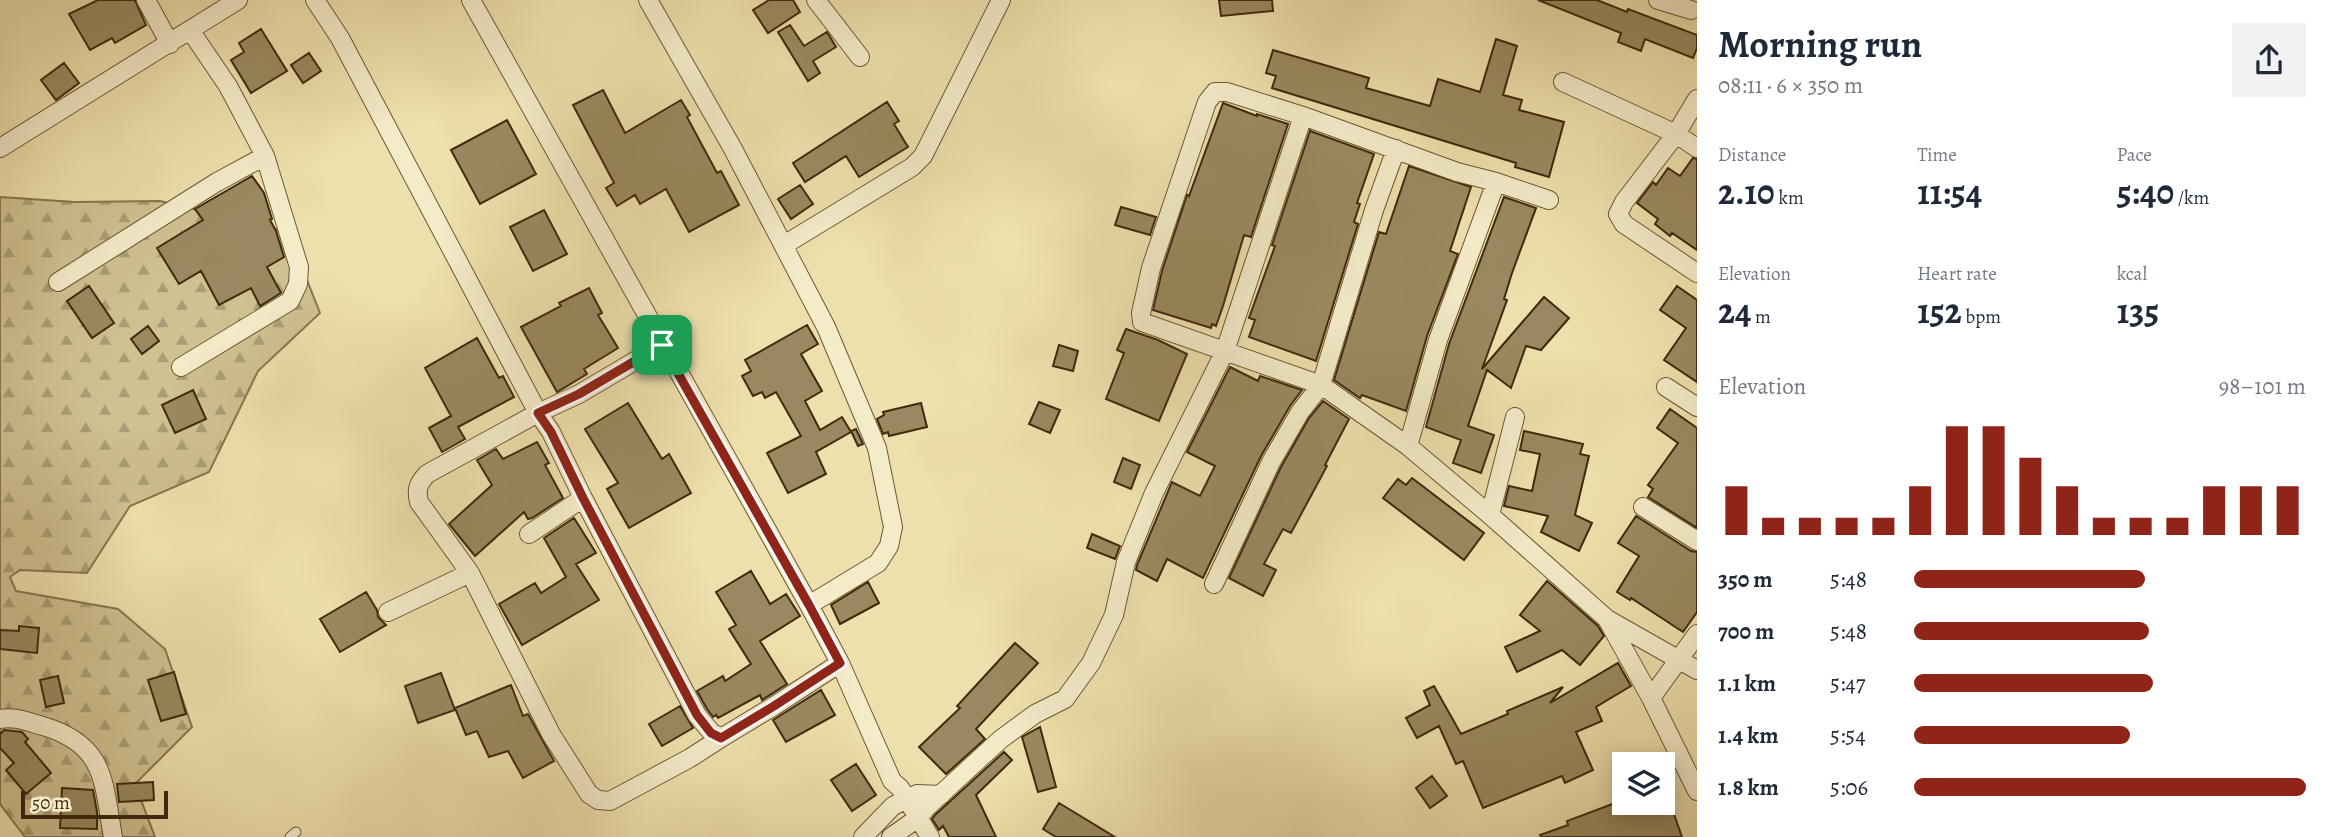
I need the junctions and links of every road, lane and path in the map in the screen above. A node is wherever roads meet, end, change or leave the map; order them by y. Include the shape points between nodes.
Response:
1 (146, 0) edge
2 (238, 0) edge
3 (315, 0) edge
4 (471, 0) edge
5 (648, 0) edge
6 (816, 0) edge
7 (1001, 0) edge
8 (1658, 0) edge
9 (1675, 0) edge
10 (1694, 12) edge
11 (190, 30) junction
12 (170, 44) junction
13 (860, 57) dead end
14 (1563, 82) dead end
15 (1697, 99) edge
16 (1303, 116) junction
17 (1676, 134) junction
18 (0, 148) edge
19 (1697, 148) edge
20 (1396, 149) junction
21 (265, 156) junction
22 (1496, 182) junction
23 (1549, 200) dead end
24 (784, 245) junction
25 (1697, 274) edge
26 (58, 282) dead end
27 (662, 345) junction
28 (1225, 351) junction
29 (181, 367) dead end
30 (1321, 385) junction
31 (1666, 387) dead end
32 (1697, 407) edge
33 (538, 413) junction
34 (1515, 417) dead end
35 (1408, 446) junction
36 (583, 498) junction
37 (1643, 507) dead end
38 (1490, 515) junction
39 (529, 534) dead end
40 (1697, 541) edge
41 (470, 573) junction
42 (1214, 584) dead end
43 (809, 605) junction
44 (388, 612) dead end
45 (1607, 619) junction
46 (1697, 634) edge
47 (1678, 660) junction
48 (840, 663) junction
49 (1697, 670) edge
50 (1651, 698) junction
51 (0, 719) edge
52 (721, 738) junction
53 (1697, 791) edge
54 (941, 794) junction
55 (900, 802) junction
56 (906, 830) edge
57 (113, 837) edge
58 (863, 837) edge
59 (930, 837) edge

1 - 12 street
2 - 11 street
3 - 33 street via 340,38
4 - 27 street
5 - 24 street
6 - 13 street
7 - 24 street via 923,156
8 - 10 street
9 - 10 street
11 - 12 street
11 - 21 street via 228,86
12 - 18 street
14 - 17 street
15 - 17 street
16 - 20 street
16 - 28 street
16 - 28 street via 1214,92 1151,268 1142,322
17 - 19 street
17 - 25 street via 1618,214 1623,224
20 - 22 street
20 - 30 street
21 - 26 street
21 - 29 street via 299,267 295,293 290,301
22 - 23 street
22 - 35 street via 1438,340
24 - 43 street via 826,327 877,448 893,527 890,546 878,563
27 - 33 street
27 - 43 street
28 - 30 street
28 - 54 street via 1154,493 1126,562 1114,615 1091,663 1065,699 1001,738
30 - 35 street
30 - 42 street via 1271,462
31 - 32 street
33 - 36 street
33 - 41 street via 419,482 419,502
34 - 38 street
35 - 38 street
36 - 39 street
36 - 52 street via 697,715
37 - 40 street
38 - 45 street
41 - 44 street
41 - 52 street via 551,734 589,794 598,800 610,801
43 - 48 street
45 - 47 street
45 - 50 street
46 - 47 street
47 - 49 street
47 - 50 street
48 - 52 street
48 - 55 street via 892,781 900,788
50 - 53 street
51 - 57 street via 11,717 78,741 101,774
54 - 55 street via 917,794
54 - 56 street
55 - 56 street
55 - 58 street
56 - 59 street

